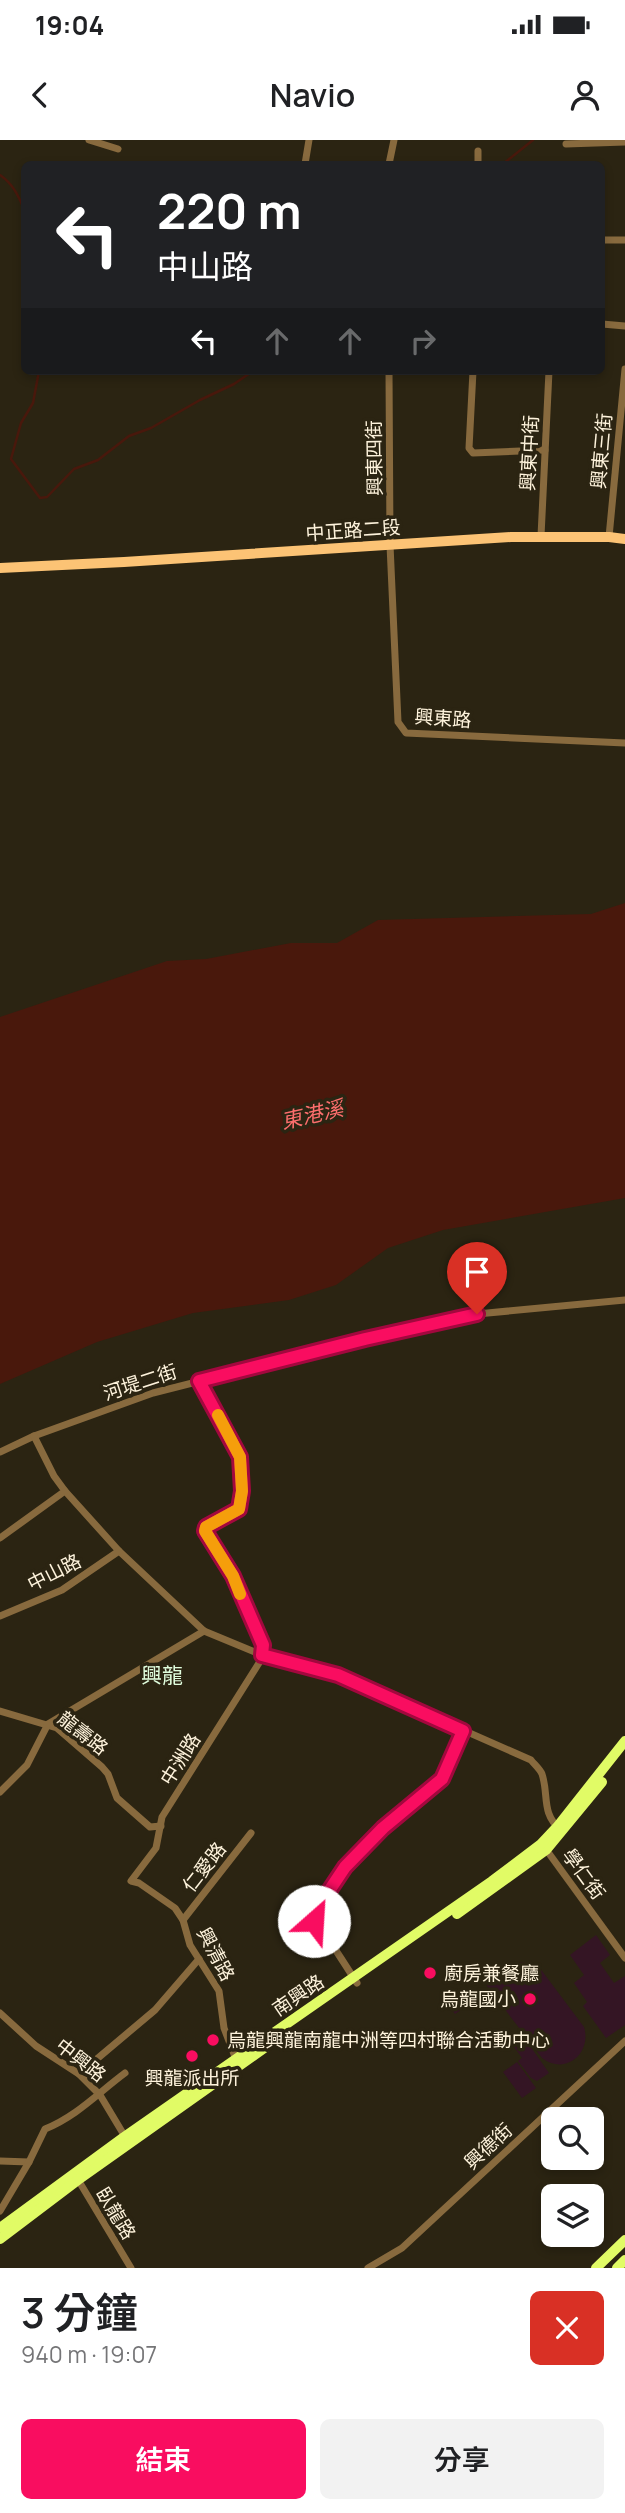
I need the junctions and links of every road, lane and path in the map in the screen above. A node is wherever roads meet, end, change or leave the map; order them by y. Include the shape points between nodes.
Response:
1 (89, 140) edge
2 (111, 140) edge
3 (309, 140) edge
4 (394, 140) edge
5 (625, 142) edge
6 (566, 144) dead end
7 (478, 151) dead end
8 (306, 161) edge
9 (390, 161) edge
10 (478, 161) edge
11 (605, 240) edge
12 (625, 240) edge
13 (605, 324) edge
14 (625, 326) edge
15 (625, 369) edge
16 (389, 375) edge
17 (473, 375) edge
18 (549, 375) edge
19 (545, 450) junction
20 (541, 536) junction
21 (609, 537) junction
22 (625, 539) edge
23 (390, 545) junction
24 (0, 568) edge
25 (625, 743) edge
26 (625, 1300) edge
27 (199, 1381) junction
28 (34, 1436) junction
29 (0, 1452) edge
30 (65, 1492) junction
31 (0, 1538) edge
32 (119, 1551) junction
33 (0, 1616) edge
34 (204, 1631) junction
35 (262, 1655) junction
36 (0, 1711) edge
37 (48, 1724) junction
38 (463, 1731) junction
39 (625, 1741) edge
40 (625, 1753) edge
41 (0, 1792) edge
42 (160, 1826) junction
43 (560, 1829) junction
44 (251, 1833) dead end
45 (544, 1847) junction
46 (131, 1881) joint
47 (183, 1920) junction
48 (625, 1958) edge
49 (199, 1959) junction
50 (355, 1981) junction
51 (0, 2012) edge
52 (625, 2041) edge
53 (238, 2062) junction
54 (125, 2073) dead end
55 (79, 2074) junction
56 (100, 2095) junction
57 (127, 2140) junction
58 (0, 2161) edge
59 (29, 2162) junction
60 (76, 2177) junction
61 (0, 2211) edge
62 (0, 2228) edge
63 (0, 2239) edge
64 (625, 2240) edge
65 (625, 2260) edge
66 (131, 2268) edge
67 (368, 2268) edge
68 (596, 2268) edge
69 (617, 2268) edge

1 - 2 street via 118,149
3 - 8 street
4 - 9 street
5 - 6 street
7 - 10 street
11 - 12 street
13 - 14 street
15 - 21 street, 興東三街
16 - 23 street, 興東四街
17 - 19 street via 469,448 473,453
18 - 19 street, 興東中街
19 - 20 street, 興東中街
20 - 21 main road, 中正路二段
20 - 23 main road, 中正路二段
21 - 22 main road, 中正路二段
23 - 24 main road, 中正路二段
23 - 25 street, 興東路 via 398,722 406,733
26 - 27 street, 河堤二街 via 477,1314
27 - 28 street, 河堤二街 via 153,1392
27 - 35 street via 240,1457 242,1475 239,1509 205,1531 233,1576 263,1645
28 - 29 street, 河堤二街
28 - 30 street
30 - 31 street
30 - 32 street
32 - 33 street, 中山路 via 62,1590
32 - 34 street
34 - 35 street
34 - 37 street
35 - 38 street via 338,1675
35 - 42 street, 中洲路
36 - 37 street, 龍壽路
37 - 41 street via 27,1765
37 - 42 street, 龍壽路 via 102,1767 117,1798 150,1827
38 - 43 street via 531,1760 541,1773 546,1809
38 - 50 street via 442,1779 345,1867 313,1915
39 - 43 main road, 南興路
40 - 43 main road, 南興路
42 - 46 street, 中洲路 via 156,1848
43 - 45 main road, 南興路
44 - 47 street, 仁愛路
45 - 48 street, 學仁街
45 - 50 main road, 南興路
46 - 47 street, 興清路 via 175,1908
47 - 49 street, 興清路
49 - 53 street, 興清路 via 219,1991 224,2028
49 - 55 street via 155,2010
50 - 53 main road, 南興路
51 - 55 street, 中興路 via 36,2046
52 - 67 street, 興德街 via 402,2248
53 - 57 main road, 南興路
54 - 56 street
55 - 56 street, 中興路
56 - 57 street, 中興路
56 - 59 street via 46,2129
57 - 60 main road, 南興路
58 - 59 street
59 - 61 street
60 - 62 main road, 南興路
60 - 63 main road, 南興路
60 - 66 street, 臥龍路
64 - 68 main road
65 - 69 main road

